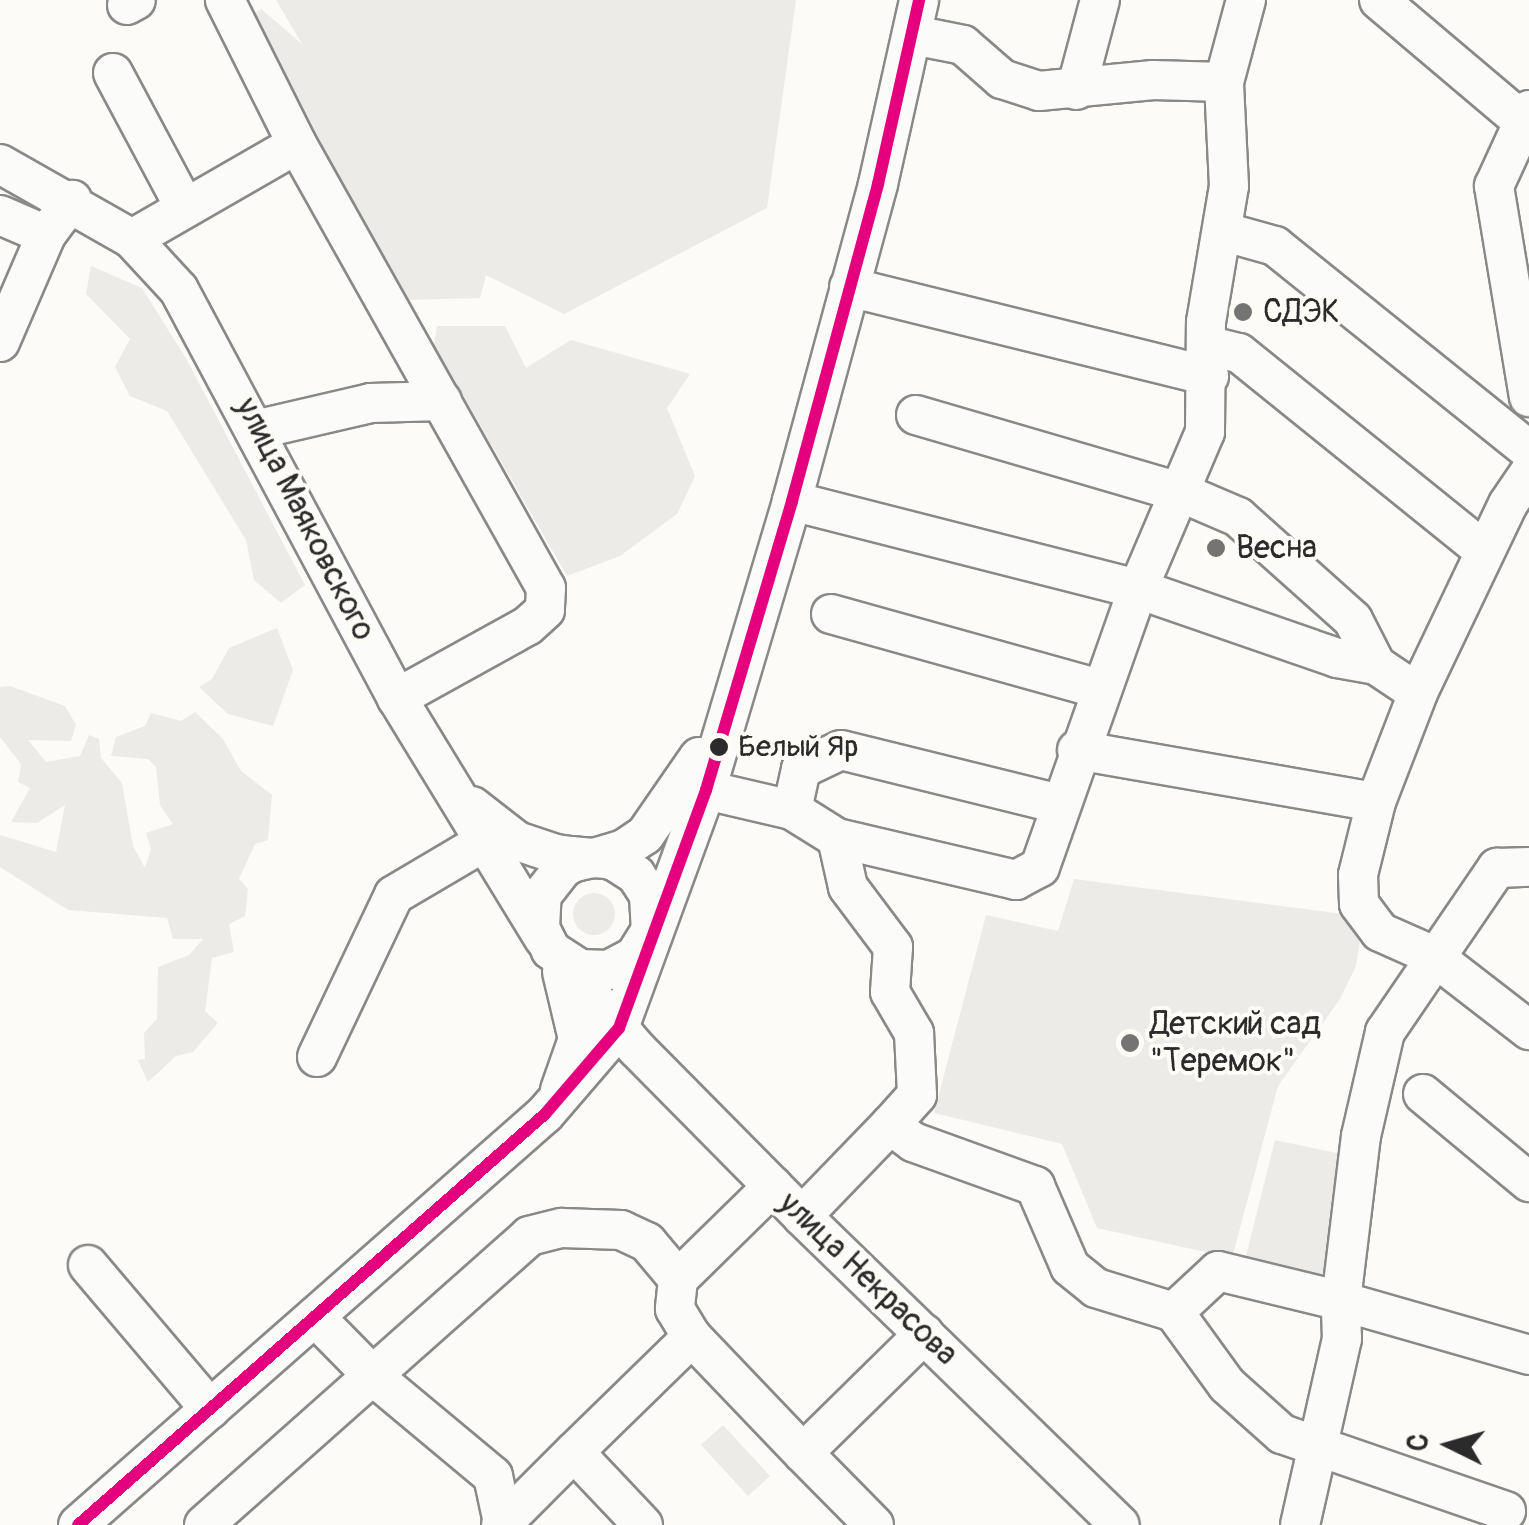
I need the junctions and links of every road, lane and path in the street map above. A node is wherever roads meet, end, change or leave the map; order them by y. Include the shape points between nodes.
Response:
1 (225, 0) edge
2 (1100, 0) edge
3 (1246, 0) edge
4 (1379, 0) edge
5 (916, 17) edge
6 (113, 73) dead end
7 (1224, 82) junction
8 (1076, 90) junction
9 (1526, 116) edge
10 (297, 144) junction
11 (0, 164) edge
12 (72, 200) junction
13 (184, 206) junction
14 (0, 216) edge
15 (1225, 232) junction
16 (46, 235) junction
17 (132, 239) junction
18 (849, 287) junction
19 (0, 342) edge
20 (1207, 360) junction
21 (1529, 397) edge
22 (442, 401) junction
23 (916, 415) dead end
24 (258, 428) junction
25 (1529, 450) edge
26 (1529, 473) edge
27 (1182, 493) junction
28 (792, 501) junction
29 (1484, 550) junction
30 (1138, 589) junction
31 (831, 614) dead end
32 (1376, 666) junction
33 (733, 684) junction
34 (1100, 689) junction
35 (1418, 693) junction
36 (397, 698) junction
37 (1078, 750) junction
38 (442, 776) junction
39 (706, 790) junction
40 (1376, 802) junction
41 (1060, 804) junction
42 (792, 810) junction
43 (837, 838) junction
44 (484, 842) junction
45 (593, 858) junction
46 (1529, 867) edge
47 (650, 930) junction
48 (552, 949) junction
49 (1432, 954) junction
50 (619, 1028) junction
51 (1529, 1030) edge
52 (317, 1058) dead end
53 (1423, 1094) dead end
54 (683, 1095) junction
55 (545, 1114) junction
56 (890, 1125) junction
57 (1529, 1182) edge
58 (773, 1186) junction
59 (802, 1216) junction
60 (88, 1265) dead end
61 (678, 1279) junction
62 (1341, 1300) junction
63 (1174, 1312) junction
64 (315, 1317) junction
65 (924, 1334) junction
66 (692, 1337) junction
67 (1529, 1355) edge
68 (373, 1376) junction
69 (210, 1410) junction
70 (1318, 1449) junction
71 (574, 1452) junction
72 (803, 1453) junction
73 (1504, 1512) edge
74 (851, 1517) edge
75 (502, 1522) edge
76 (78, 1525) edge
77 (204, 1525) edge
78 (643, 1525) edge
79 (1120, 1525) edge
80 (1300, 1525) edge

1 - 10 street
2 - 8 street
3 - 7 street
4 - 9 street
5 - 8 street via 1016,86
5 - 18 street
6 - 13 street
7 - 8 street via 1153,80
7 - 15 street
9 - 21 street via 1494,186
10 - 13 street
10 - 22 street
11 - 12 street, улица Маяковского
12 - 16 street
12 - 17 street, улица Маяковского
13 - 17 street
14 - 16 street
15 - 20 street
15 - 25 street via 1275,246 1366,302
16 - 19 street
17 - 24 street, улица Маяковского via 200,320
18 - 20 street
18 - 28 street
20 - 27 street via 1206,432
20 - 29 street via 1239,353
22 - 24 street via 370,403
22 - 36 street via 546,588 545,610
23 - 27 street
24 - 36 street, улица Маяковского
26 - 29 street
27 - 30 street
27 - 32 street via 1238,517 1353,620
28 - 30 street
28 - 33 street
29 - 35 street
30 - 32 street
30 - 34 street
31 - 34 street
32 - 35 street
33 - 39 street
33 - 45 street via 657,823 624,849
34 - 37 street
35 - 40 street
36 - 38 street, улица Маяковского
37 - 40 street
37 - 41 street
38 - 44 street, улица Маяковского
38 - 45 street via 517,841
39 - 42 street
39 - 47 street
40 - 49 street via 1358,875 1359,904 1380,932
41 - 42 street via 841,750 802,769
41 - 43 street via 1040,866 1026,880
42 - 43 street
43 - 56 street via 848,887 894,947 890,992 914,1033 917,1094
44 - 48 street, улица Маяковского
44 - 52 street via 394,895
45 - 47 street via 636,875 649,895
45 - 48 street via 562,869 547,885 539,917
46 - 49 street via 1497,868
47 - 48 street via 635,956 609,970 580,969
47 - 50 street
47 - 54 street via 651,1021
48 - 50 street, улица Некрасова
48 - 55 street via 575,1004 578,1039
49 - 51 street
49 - 62 street via 1395,1010 1375,1064
50 - 54 street, улица Некрасова
50 - 55 street
53 - 57 street
54 - 58 street, улица Некрасова
55 - 64 street
56 - 59 street
56 - 63 street via 913,1142 1035,1186 1070,1267 1084,1280
58 - 59 street, улица Некрасова
58 - 61 street
59 - 65 street, улица Некрасова
60 - 69 street
61 - 66 street via 677,1319
61 - 68 street via 635,1234 545,1230 529,1236
62 - 63 street via 1218,1271
62 - 67 street
62 - 70 street via 1342,1339
63 - 70 street via 1249,1408
64 - 68 street
64 - 69 street
65 - 72 street
65 - 79 street, улица Некрасова
66 - 71 street
66 - 72 street
68 - 75 street via 492,1476
68 - 77 street
69 - 76 street
70 - 73 street
70 - 80 street
71 - 75 street
71 - 78 street
72 - 74 street

